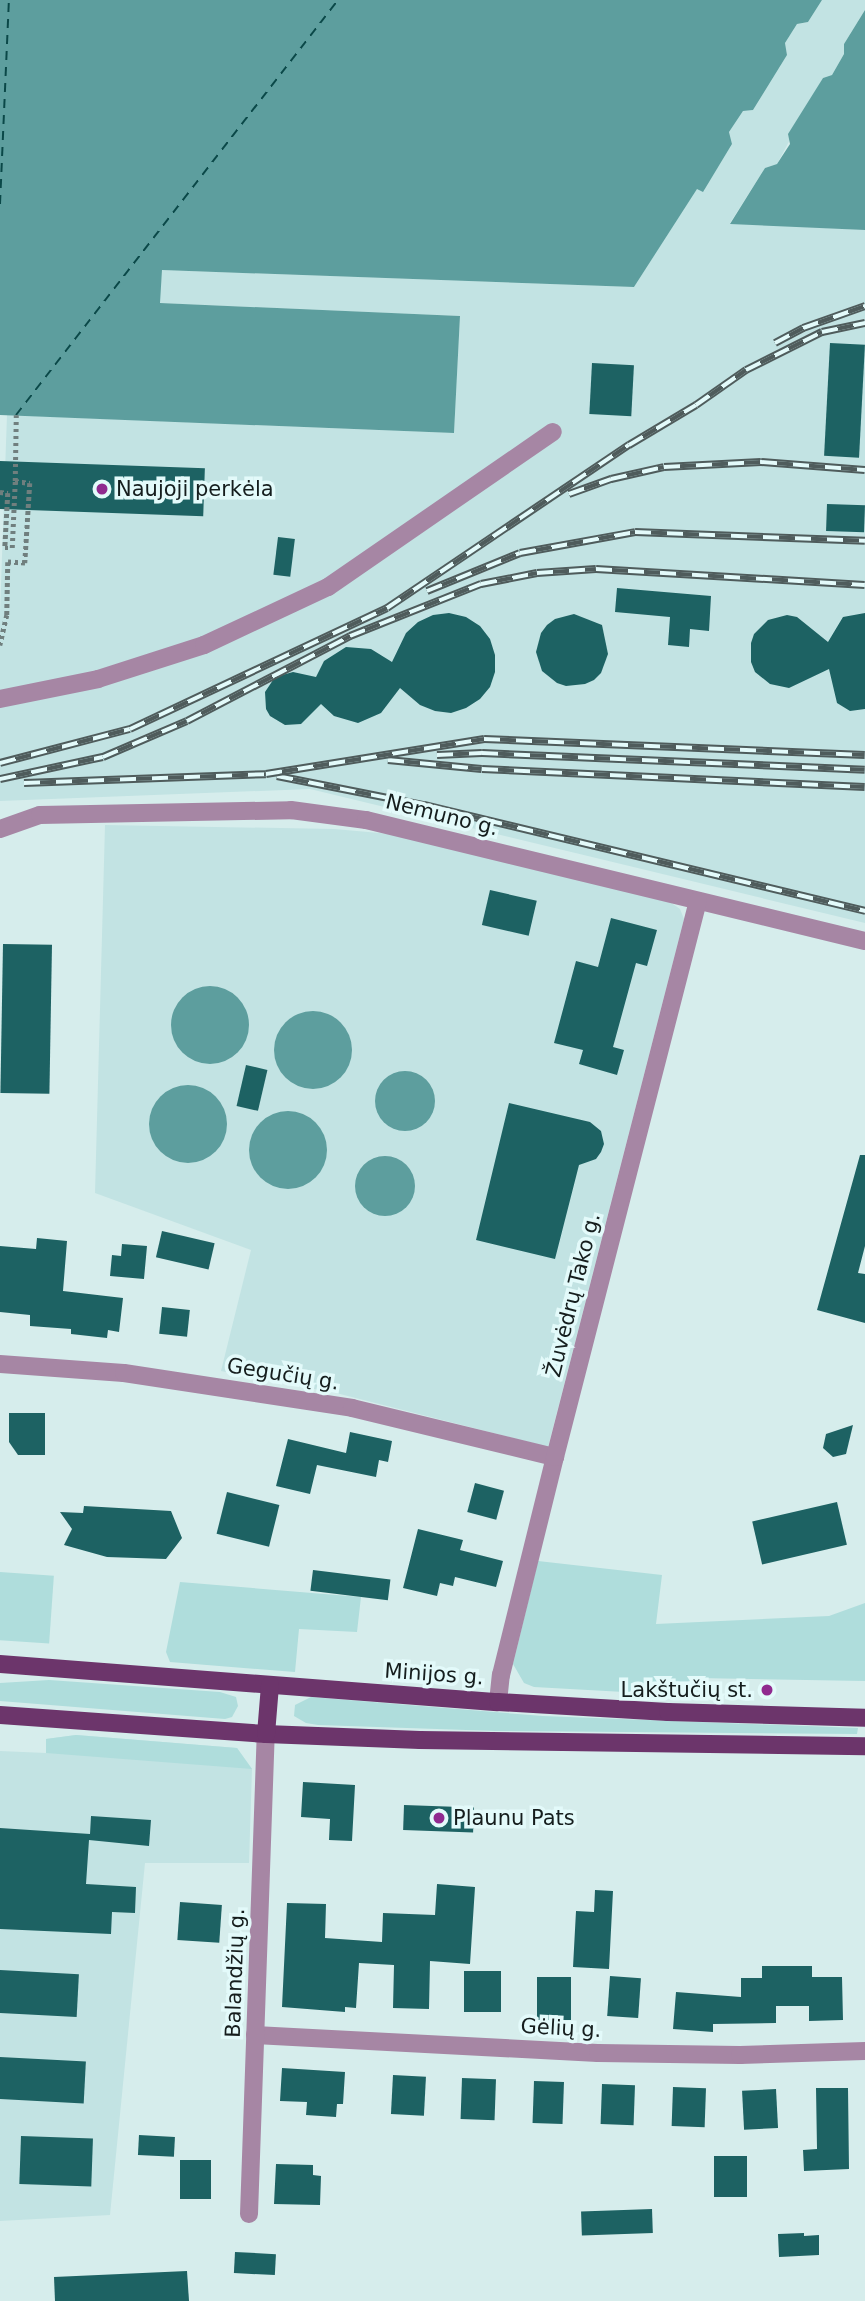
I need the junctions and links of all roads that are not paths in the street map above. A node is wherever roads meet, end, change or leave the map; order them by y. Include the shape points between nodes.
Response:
1 (553, 432) dead end
2 (0, 699) edge
3 (0, 829) edge
4 (698, 901) junction
5 (865, 941) edge
6 (0, 1364) edge
7 (555, 1457) junction
8 (0, 1664) edge
9 (270, 1685) junction
10 (498, 1702) junction
11 (0, 1715) edge
12 (865, 1718) edge
13 (266, 1734) junction
14 (865, 1746) edge
15 (255, 2035) junction
16 (865, 2051) edge
17 (249, 2214) dead end

1 - 2 street via 315,593 204,645 98,679
3 - 4 street, Nemuno g. via 40,815 291,810 366,820
4 - 5 street, Nemuno g.
4 - 7 street, Žuvėdrų Tako g.
6 - 7 street, Gegučių g. via 124,1373 352,1408
7 - 10 street, Žuvėdrų Tako g.
8 - 9 main road, Minijos g.
9 - 10 main road, Minijos g.
9 - 13 main road
10 - 12 main road, Minijos g.
11 - 13 main road
13 - 14 main road via 509,1743
13 - 15 street, Balandžių g.
15 - 16 street, Gėlių g. via 598,2053
15 - 17 street, Balandžių g.

